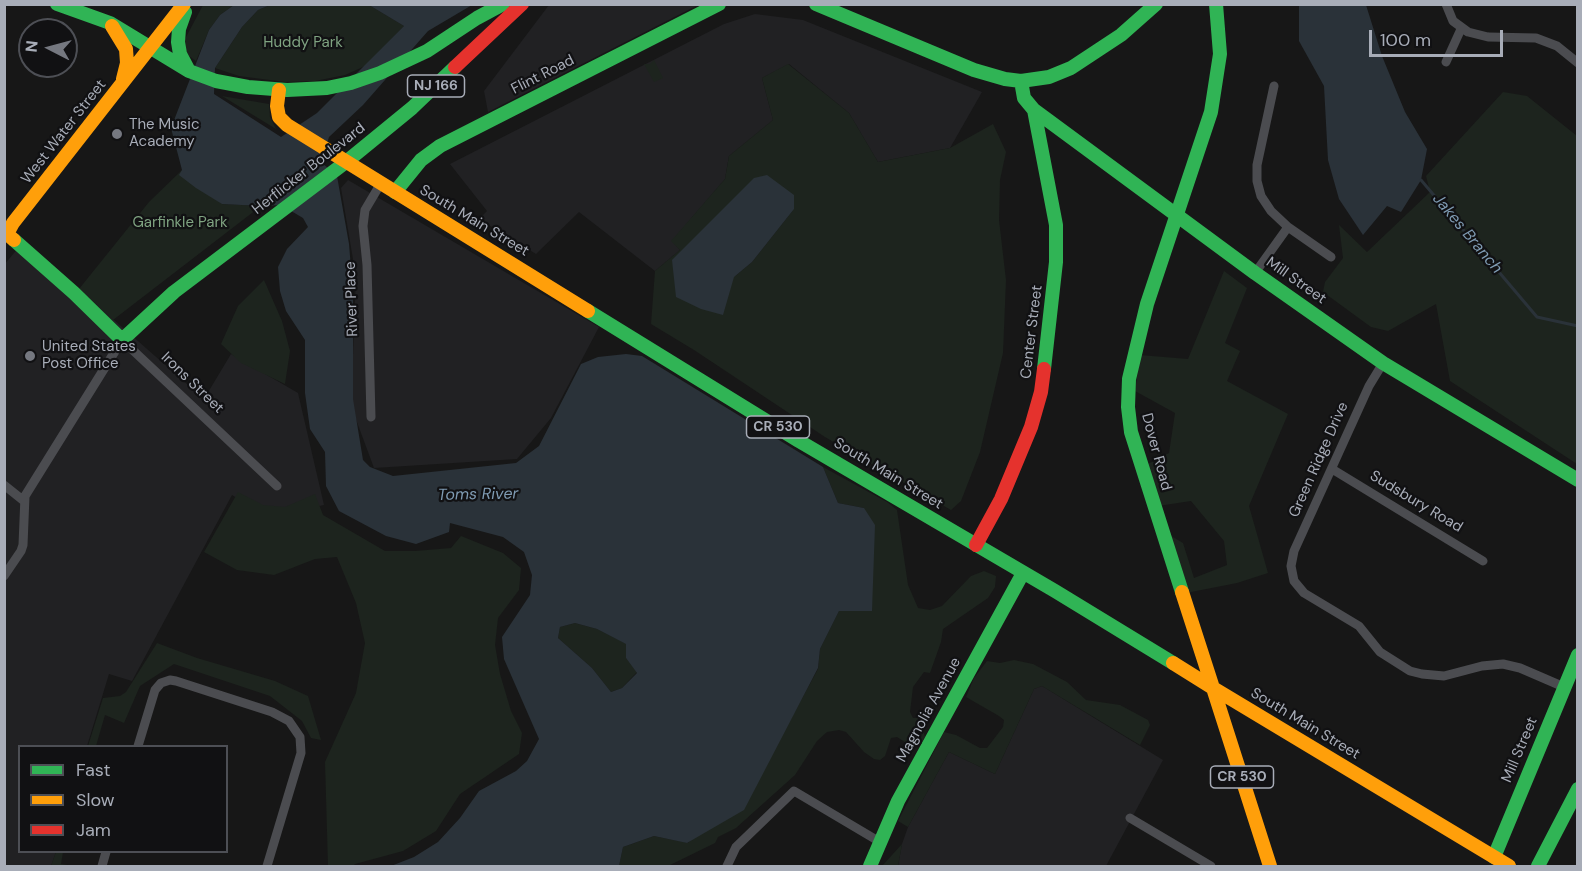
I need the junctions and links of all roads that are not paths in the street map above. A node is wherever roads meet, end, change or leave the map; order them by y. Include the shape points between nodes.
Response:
1 (57, 4) edge
2 (186, 4) edge
3 (503, 4) edge
4 (522, 4) edge
5 (719, 4) edge
6 (816, 4) edge
7 (1156, 4) edge
8 (1216, 4) edge
9 (1446, 4) edge
10 (110, 24) junction
11 (1461, 29) junction
12 (151, 48) junction
13 (1446, 62) dead end
14 (1578, 63) edge
15 (189, 71) junction
16 (1021, 81) junction
17 (1274, 86) dead end
18 (279, 90) junction
19 (117, 92) junction
20 (1034, 110) junction
21 (341, 166) junction
22 (381, 183) junction
23 (395, 192) junction
24 (1176, 214) junction
25 (1288, 227) junction
26 (6, 234) edge
27 (1331, 258) dead end
28 (1256, 273) junction
29 (122, 340) junction
30 (1383, 363) junction
31 (371, 417) dead end
32 (1332, 469) junction
33 (1578, 480) edge
34 (4, 485) edge
35 (278, 486) dead end
36 (24, 501) junction
37 (976, 545) junction
38 (1483, 561) dead end
39 (1023, 573) junction
40 (4, 576) edge
41 (1578, 656) edge
42 (1564, 687) junction
43 (1213, 688) junction
44 (139, 745) edge
45 (1578, 789) edge
46 (1130, 818) dead end
47 (880, 842) junction
48 (1494, 857) junction
49 (267, 867) edge
50 (727, 867) edge
51 (870, 867) edge
52 (1211, 867) edge
53 (1270, 867) edge
54 (1509, 867) edge
55 (1538, 867) edge

1 - 10 main road, NJ 166
2 - 12 main road, West Water Street
2 - 15 main road via 178,42
3 - 18 main road, NJ 166 via 409,60 359,81 327,88
4 - 21 main road, Herflicker Boulevard / NJ 166 via 412,108
5 - 23 main road, Flint Road via 440,146 421,160
6 - 16 main road via 974,70
7 - 16 main road via 1121,35 1071,68 1049,77
8 - 24 main road, Dover Road via 1220,54 1217,82 1211,112
9 - 11 street
10 - 12 main road, NJ 166
10 - 19 main road via 127,54 126,73
11 - 13 street
11 - 14 street via 1488,37 1536,38 1552,43
12 - 15 main road, NJ 166
12 - 19 main road, West Water Street
15 - 18 main road, NJ 166 via 216,81
16 - 20 main road, Mill Street via 1024,98
17 - 25 street via 1257,181 1261,196
18 - 21 main road, South Main Street / CR 530 via 279,117 332,153
19 - 26 main road, West Water Street
20 - 24 main road, Mill Street
20 - 37 main road, Center Street via 1056,225 1047,349 1031,427 1001,499
21 - 22 main road, South Main Street / CR 530
21 - 29 main road, Herflicker Boulevard / NJ 166 via 174,292
22 - 23 main road, South Main Street / CR 530
22 - 31 street, River Place via 365,210 363,226
23 - 37 main road, South Main Street / CR 530 via 799,441
24 - 28 main road, Mill Street
24 - 43 main road, Dover Road via 1135,349 1128,407 1144,477
25 - 27 street
25 - 28 street
26 - 29 main road, Irons Street
28 - 30 main road, Mill Street
29 - 35 street, Irons Street
29 - 36 street, Herflicker Boulevard
30 - 32 street, Green Ridge Drive
30 - 33 main road, Mill Street
32 - 38 street, Sudsbury Road
32 - 42 street, Green Ridge Drive via 1294,552 1291,573 1304,593 1359,626 1380,652 1410,671 1444,676 1503,664
34 - 36 street
36 - 40 street, Herflicker Boulevard via 23,545
37 - 39 main road, South Main Street / CR 530
39 - 43 main road, South Main Street / CR 530
39 - 47 main road, Magnolia Avenue via 898,801
41 - 42 main road, Mill Street
42 - 48 main road, Mill Street
43 - 48 main road, South Main Street
43 - 53 main road, Dover Road / CR 530
44 - 49 street via 158,686 170,680 290,721 298,731 301,753
45 - 55 main road
46 - 52 street
47 - 50 street via 794,791 736,847
47 - 51 main road, Magnolia Avenue
48 - 54 main road, South Main Street

